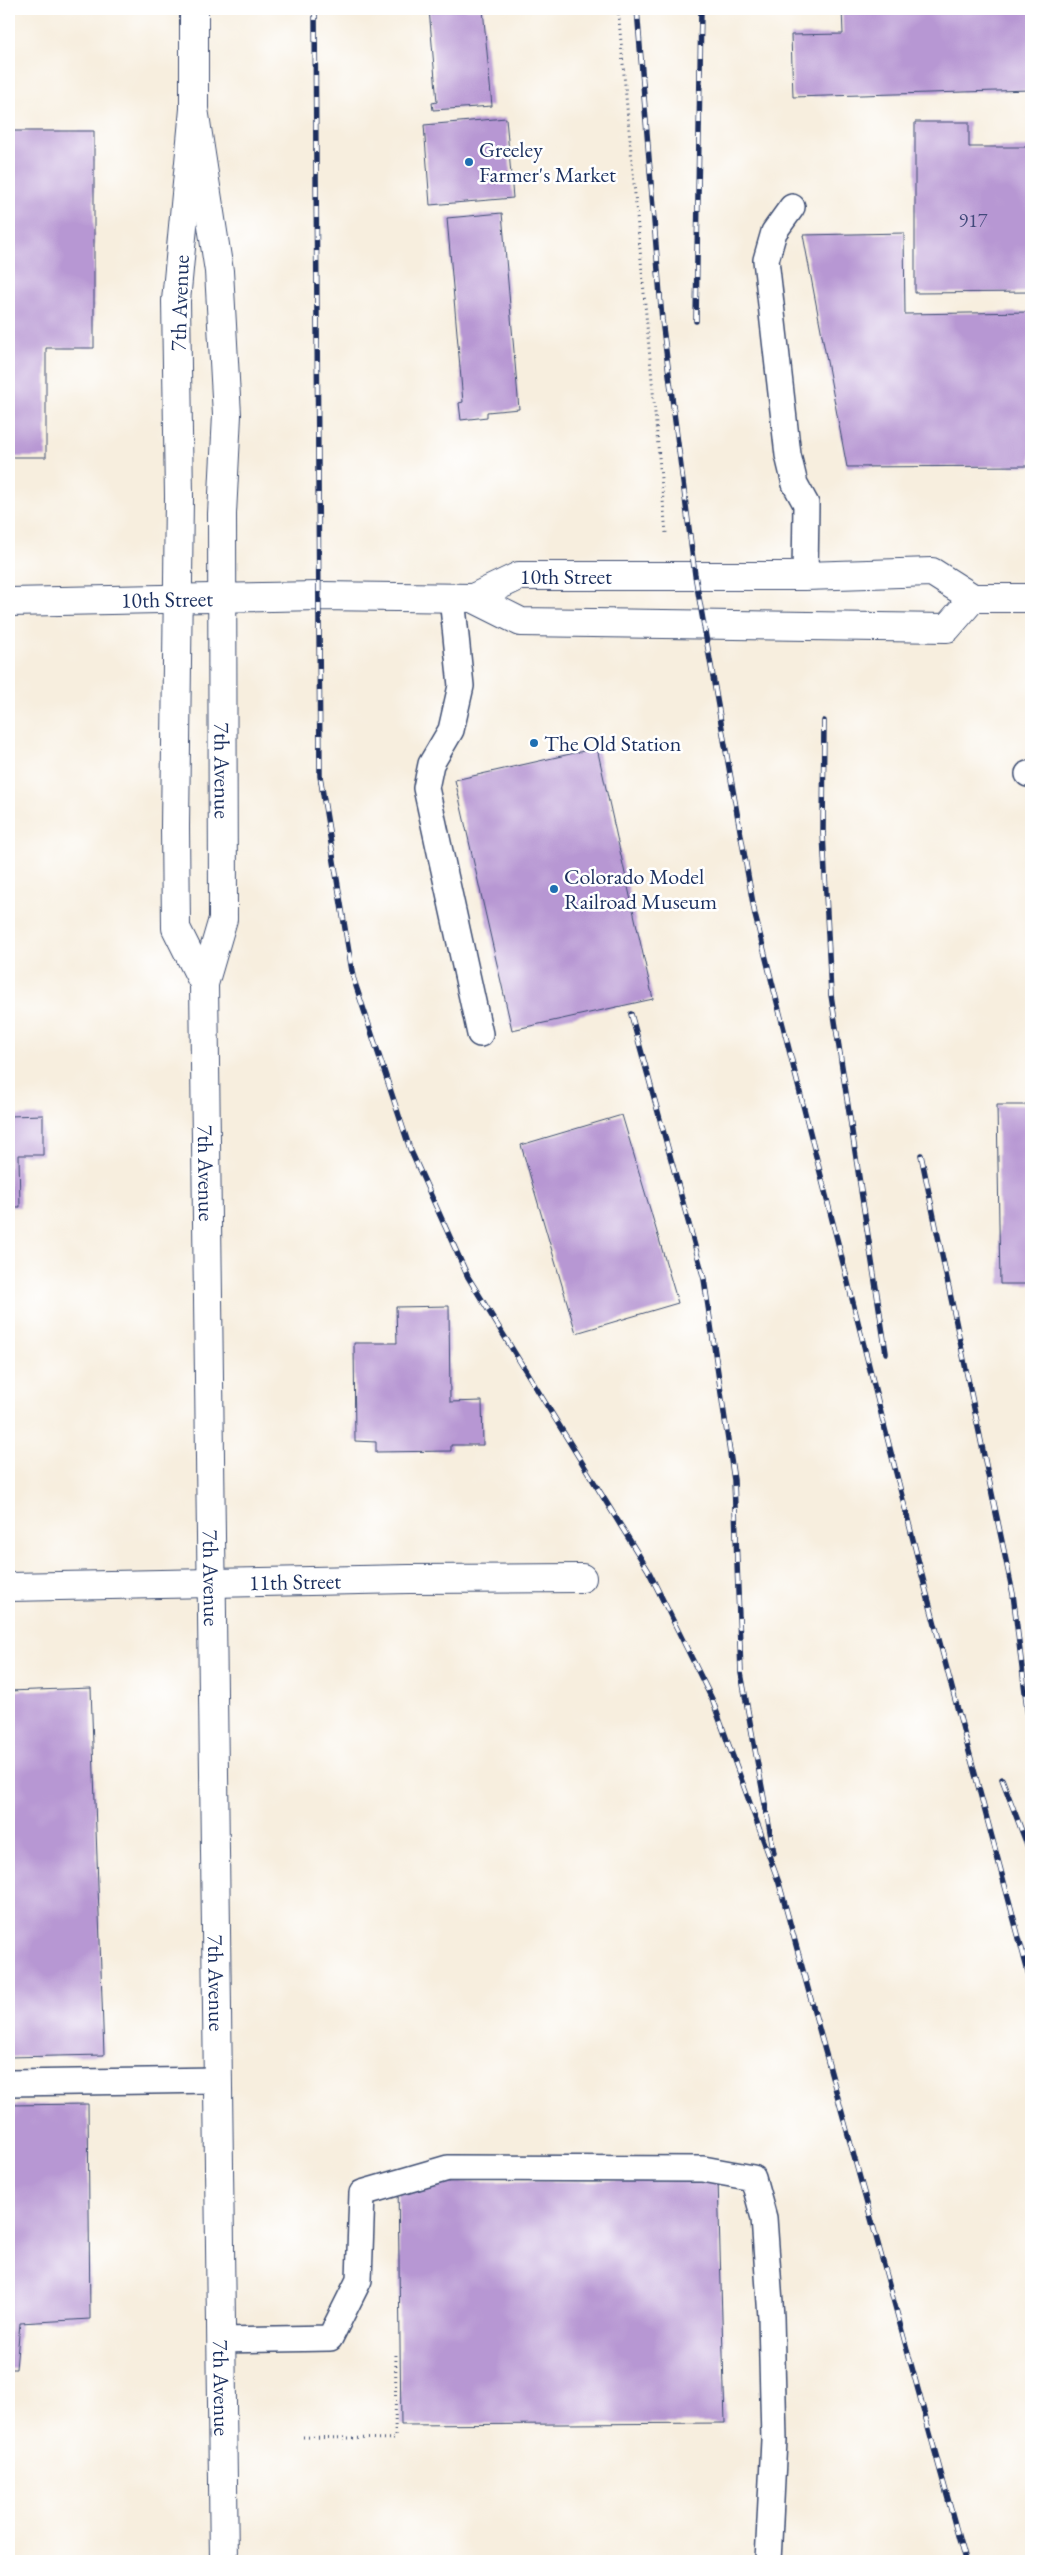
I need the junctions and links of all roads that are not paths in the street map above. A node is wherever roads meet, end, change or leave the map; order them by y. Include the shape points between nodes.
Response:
1 (194, 9) edge
2 (194, 109) junction
3 (792, 207) dead end
4 (805, 576) junction
5 (222, 598) junction
6 (463, 598) junction
7 (973, 598) junction
8 (1031, 598) edge
9 (178, 599) junction
10 (9, 602) edge
11 (204, 984) junction
12 (480, 1034) dead end
13 (582, 1578) dead end
14 (213, 1584) junction
15 (9, 1587) edge
16 (218, 2080) junction
17 (9, 2082) edge
18 (221, 2340) junction
19 (224, 2561) edge
20 (768, 2561) edge

1 - 2 street, 7th Avenue
2 - 5 street, 7th Avenue via 219,271 227,415
2 - 9 street, 7th Avenue via 176,301
3 - 4 lane via 774,232 766,260 788,455 795,484 806,504
4 - 6 street, 10th Street via 520,576
4 - 7 street, 10th Street via 932,572
5 - 6 street, 10th Street
5 - 9 street, 10th Street
5 - 11 street, 7th Avenue via 223,919
6 - 7 street via 521,622 947,628
6 - 12 lane via 461,686 450,730 431,764 426,788
7 - 8 street
9 - 10 street, 10th Street
9 - 11 street, 7th Avenue via 176,928
11 - 14 street, 7th Avenue
13 - 14 street, 11th Street
14 - 15 street, 11th Street
14 - 16 street, 7th Avenue
16 - 17 lane
16 - 18 street, 7th Avenue
18 - 19 street, 7th Avenue
18 - 20 lane via 330,2338 359,2280 362,2193 448,2168 704,2168 753,2178 764,2218 770,2318 774,2440

